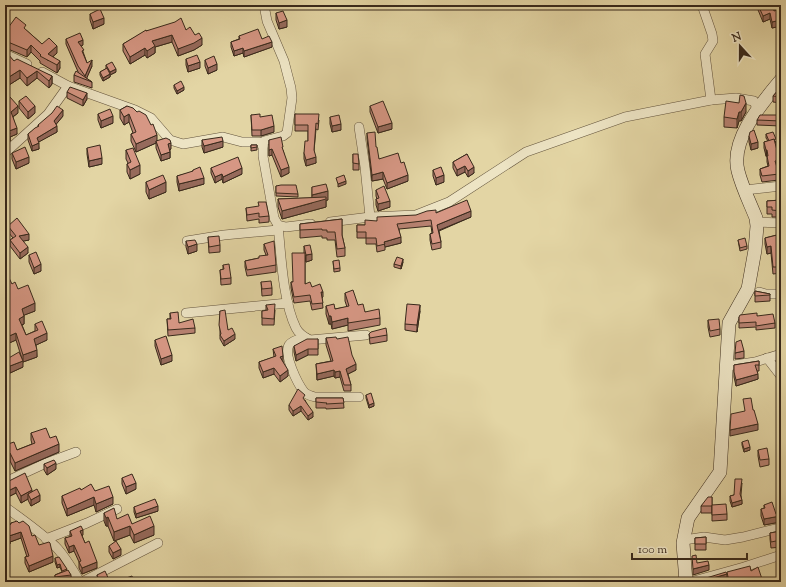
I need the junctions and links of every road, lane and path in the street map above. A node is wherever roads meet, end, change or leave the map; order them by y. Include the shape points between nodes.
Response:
1 (264, 5) edge
2 (702, 5) edge
3 (779, 5) edge
4 (781, 8) edge
5 (5, 54) edge
6 (781, 80) edge
7 (68, 86) junction
8 (711, 100) junction
9 (757, 109) junction
10 (359, 126) dead end
11 (263, 146) junction
12 (5, 153) edge
13 (781, 186) edge
14 (745, 190) junction
15 (370, 217) junction
16 (756, 222) junction
17 (781, 223) edge
18 (278, 228) junction
19 (187, 241) edge
20 (748, 289) junction
21 (781, 294) edge
22 (288, 303) junction
23 (186, 313) dead end
24 (366, 335) dead end
25 (306, 338) junction
26 (781, 354) edge
27 (767, 358) junction
28 (727, 366) junction
29 (781, 376) edge
30 (359, 397) dead end
31 (76, 452) dead end
32 (5, 482) edge
33 (5, 507) edge
34 (117, 509) dead end
35 (779, 528) dead end
36 (46, 539) junction
37 (684, 540) junction
38 (158, 543) dead end
39 (781, 555) edge
40 (81, 582) edge
41 (686, 582) edge
42 (690, 582) edge

1 - 11 street via 267,21 284,61 292,98 287,133 264,141
2 - 8 street via 713,41 706,54
3 - 4 street
5 - 7 street
6 - 9 street
7 - 11 street via 136,110 151,118 170,140 182,144 223,137 242,142 259,142
7 - 12 street via 48,114
8 - 9 street via 736,98 754,101
8 - 15 street via 625,117 526,152 448,202 416,215
9 - 14 street via 738,146 738,170
10 - 15 street
11 - 18 street via 274,218
13 - 14 street
14 - 16 street
15 - 18 street
16 - 17 street
16 - 20 street via 755,250
18 - 19 street
18 - 22 street
20 - 21 street via 766,294
20 - 28 street via 728,323
22 - 23 street
22 - 25 street via 296,329
24 - 25 street via 320,340
25 - 30 street via 294,341 288,347 292,370 305,392 315,397
26 - 27 street
27 - 28 street
27 - 29 street
28 - 37 street via 720,472 688,518
31 - 32 street
33 - 36 street
34 - 36 street
35 - 37 street via 725,540 704,537
36 - 40 street via 59,551
37 - 41 street via 682,544
38 - 40 street
39 - 42 street

